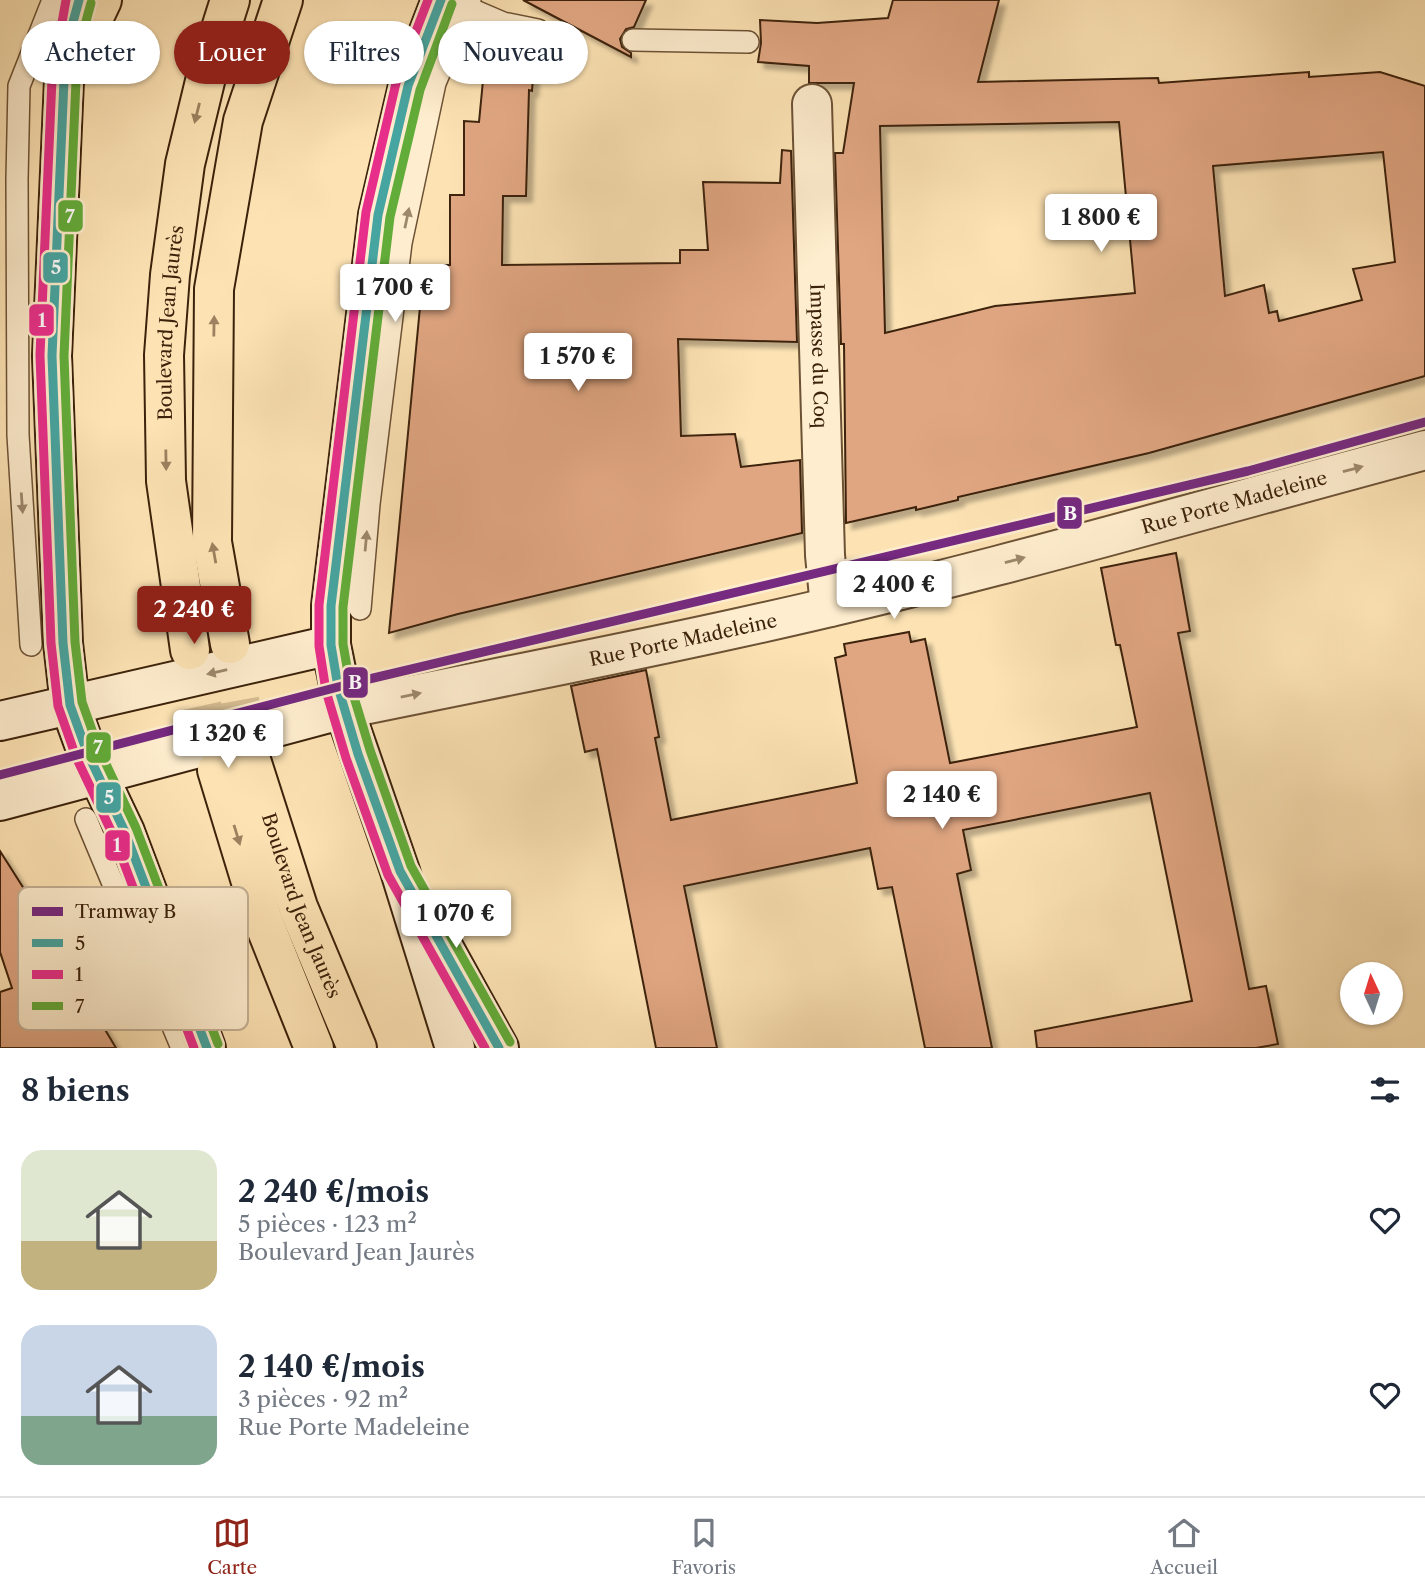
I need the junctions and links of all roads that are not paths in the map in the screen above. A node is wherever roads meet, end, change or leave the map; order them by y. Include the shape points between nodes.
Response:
1 (53, 0) edge
2 (79, 0) edge
3 (102, 0) edge
4 (230, 0) edge
5 (283, 0) edge
6 (457, 2) edge
7 (73, 21) edge
8 (92, 21) edge
9 (499, 21) edge
10 (633, 40) dead end
11 (748, 42) dead end
12 (63, 84) edge
13 (812, 104) dead end
14 (23, 357) edge
15 (1425, 450) edge
16 (830, 607) junction
17 (360, 608) dead end
18 (230, 644) tunnel mouth
19 (31, 645) dead end
20 (331, 645) junction
21 (190, 650) tunnel mouth
22 (70, 705) junction
23 (344, 709) junction
24 (0, 721) edge
25 (98, 775) junction
26 (0, 801) edge
27 (86, 819) dead end
28 (400, 870) junction
29 (120, 887) edge
30 (144, 887) edge
31 (192, 1030) edge
32 (194, 1030) edge
33 (200, 1047) edge
34 (314, 1048) edge
35 (357, 1048) edge
36 (454, 1048) edge
37 (499, 1048) edge

1 - 14 lane via 19,86
2 - 7 street
3 - 8 main road
4 -> 21 main road, Boulevard Jean Jaurès via 185,164 164,355 166,481
18 -> 5 main road, Boulevard Jean Jaurès via 212,542 214,289 243,121
6 - 9 lane
17 -> 6 lane via 401,243
6 - 20 street via 408,86 378,215 331,606
10 - 11 lane
12 - 14 main road
13 - 16 street, Impasse du Coq
14 -> 19 lane via 18,435
14 - 22 main road via 60,600
16 -> 15 street, Rue Porte Madeleine
23 -> 16 street, Rue Porte Madeleine
20 -> 22 street
20 - 23 street
22 - 24 street
22 - 25 main road
23 - 25 street, Rue Porte Madeleine
23 - 28 street
25 - 26 street, Rue Porte Madeleine
25 - 30 main road
27 - 29 lane
28 - 36 street
28 - 37 street
31 - 33 lane
32 - 33 main road
35 -> 34 main road, Boulevard Jean Jaurès via 234,765 262,918

